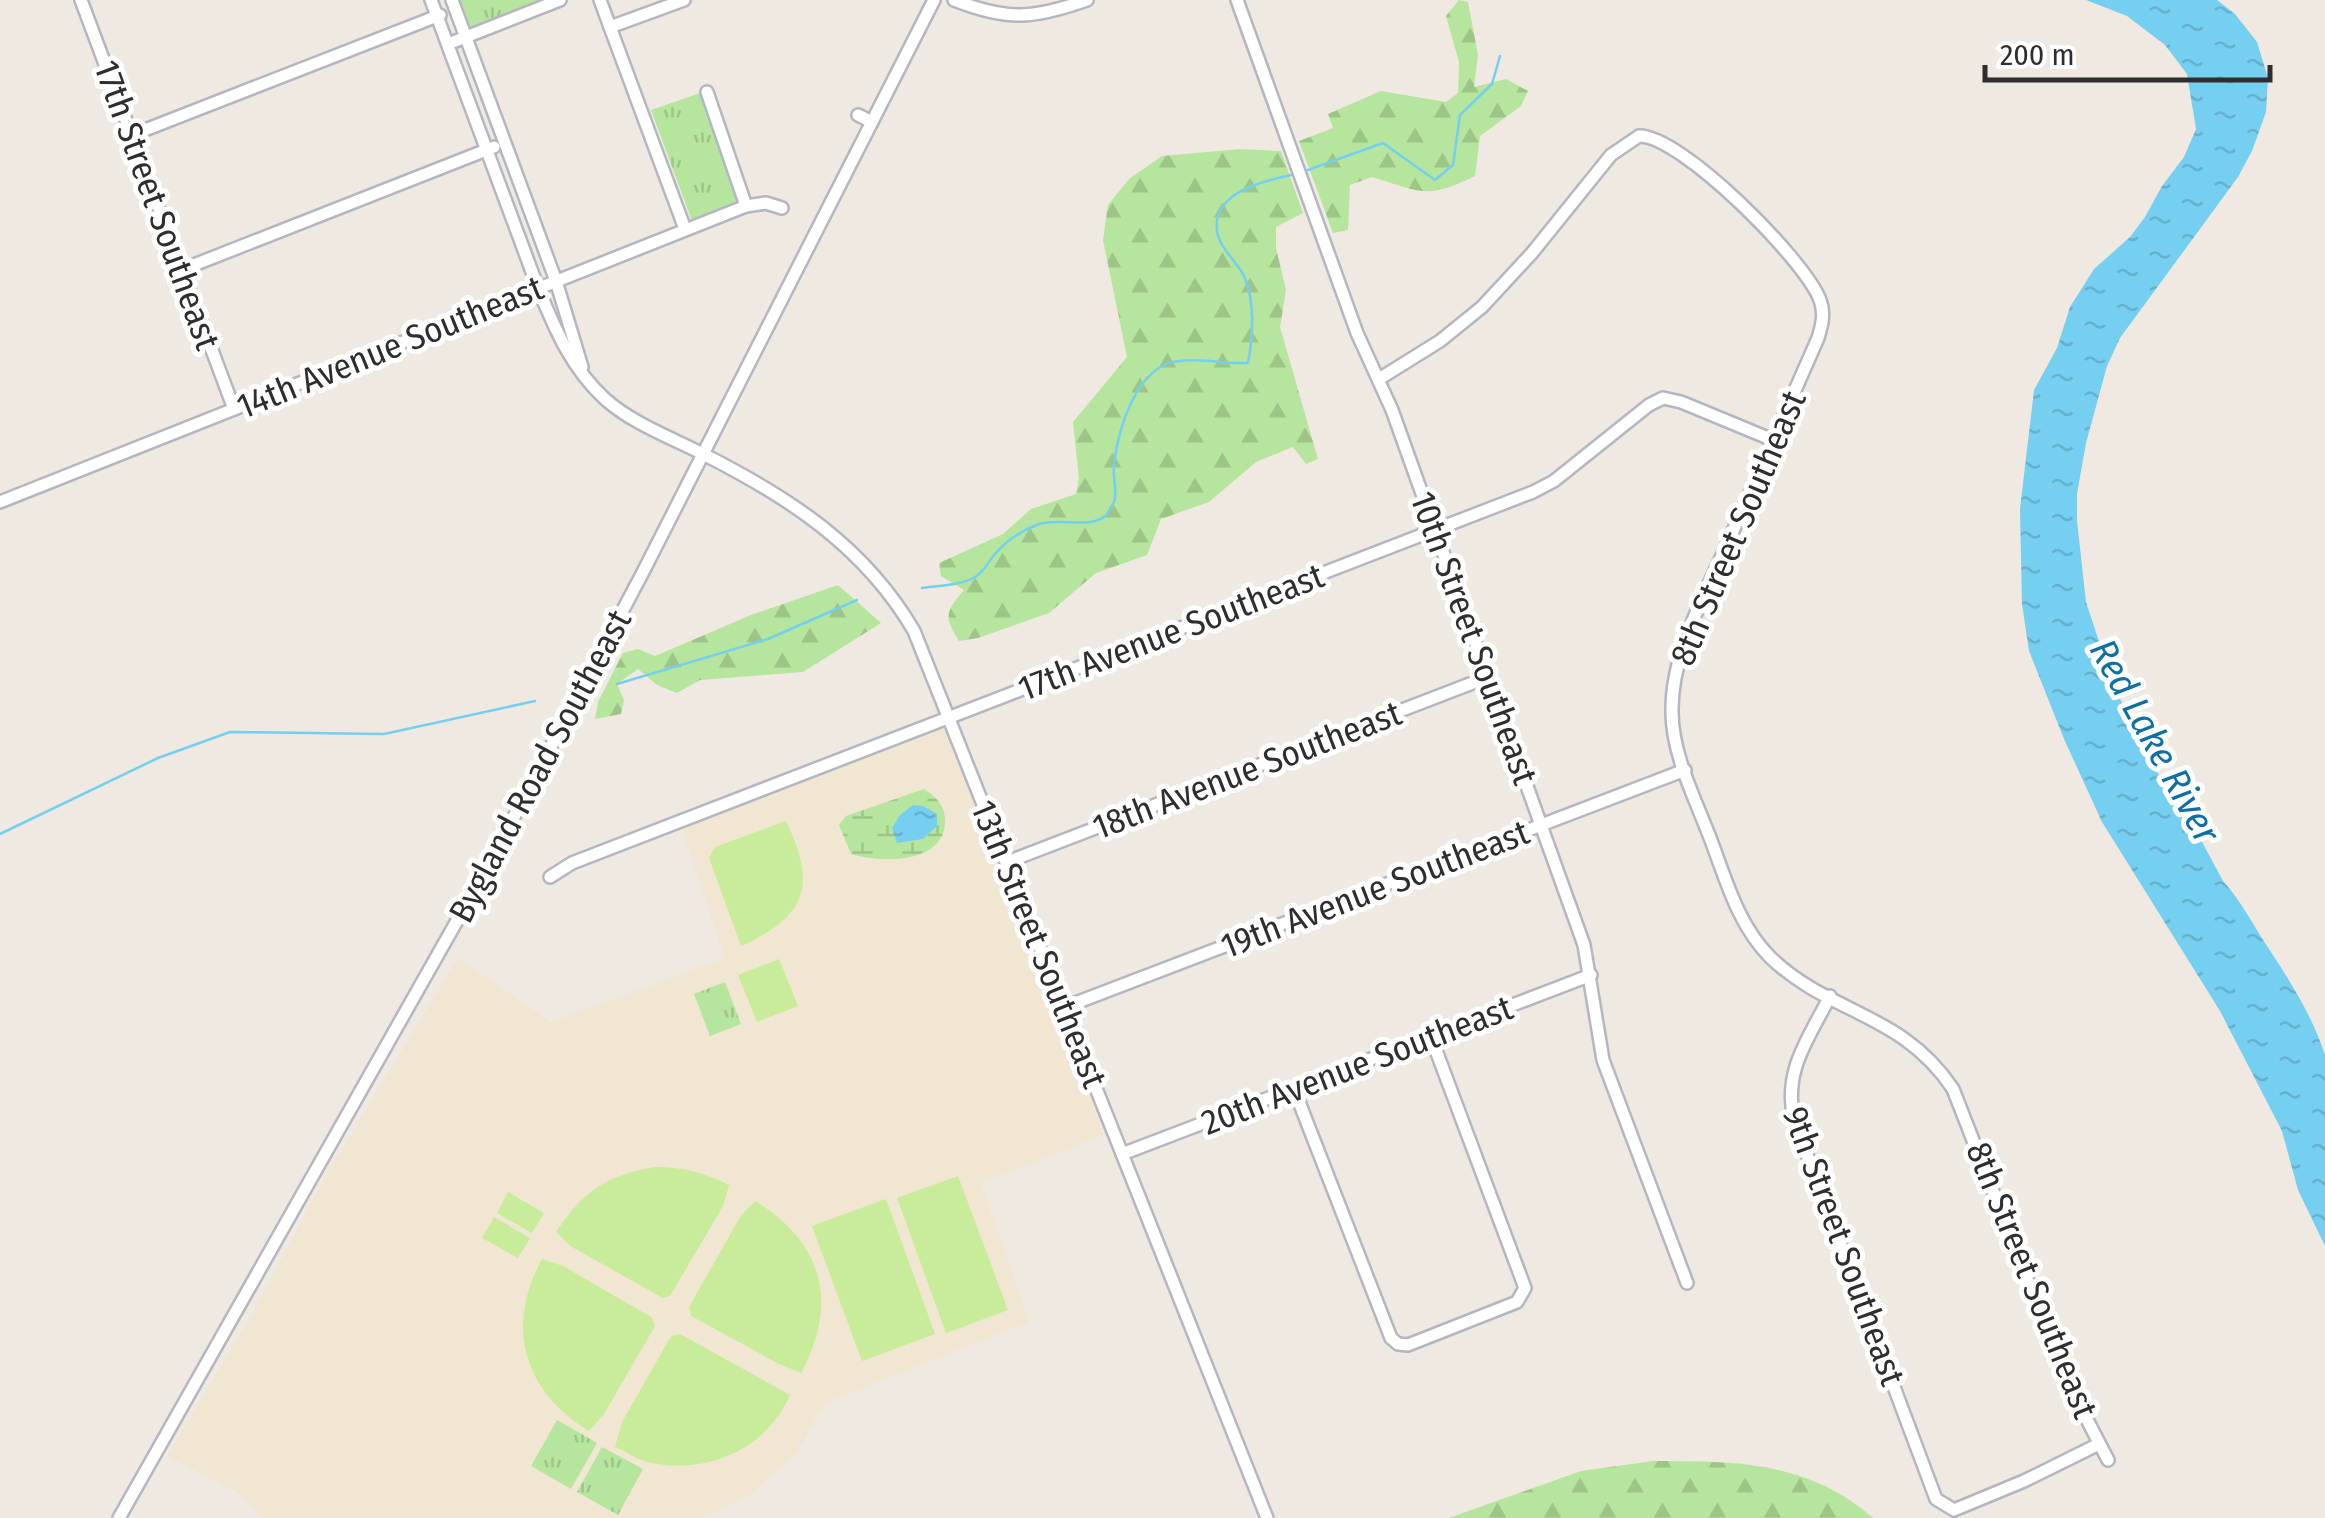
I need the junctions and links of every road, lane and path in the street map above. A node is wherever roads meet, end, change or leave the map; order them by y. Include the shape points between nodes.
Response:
1 (81, 0) edge
2 (431, 0) edge
3 (560, 0) edge
4 (600, 0) edge
5 (684, 0) edge
6 (934, 0) edge
7 (954, 0) edge
8 (1237, 0) edge
9 (1080, 1) edge
10 (454, 4) edge
11 (437, 16) junction
12 (610, 27) junction
13 (466, 37) junction
14 (448, 44) junction
15 (707, 92) dead end
16 (858, 115) dead end
17 (872, 122) junction
18 (132, 135) junction
19 (505, 143) junction
20 (487, 150) junction
21 (746, 206) junction
22 (782, 208) dead end
23 (685, 230) junction
24 (181, 270) junction
25 (556, 281) junction
26 (538, 288) junction
27 (1379, 379) junction
28 (590, 384) junction
29 (234, 409) junction
30 (1773, 440) junction
31 (702, 454) junction
32 (0, 502) edge
33 (1435, 530) junction
34 (1488, 677) junction
35 (950, 718) junction
36 (1685, 770) junction
37 (1541, 825) junction
38 (1008, 862) junction
39 (550, 876) dead end
40 (1591, 975) junction
41 (1830, 996) junction
42 (1065, 1008) junction
43 (1431, 1037) junction
44 (1294, 1089) junction
45 (1122, 1154) junction
46 (1687, 1282) dead end
47 (2099, 1444) junction
48 (2108, 1460) dead end
49 (119, 1518) edge
50 (1267, 1518) edge

1 - 18 street, 17th Street Southeast
2 - 11 street
3 - 13 street
4 - 12 street
5 - 12 street
6 - 17 street, Bygland Road Southeast
7 - 9 street via 1014,17
8 - 27 street, 10th Street Southeast
10 - 11 street
10 - 13 street
11 - 14 street
11 - 18 street
12 - 23 street
13 - 14 street
13 - 19 street
14 - 20 street
15 - 21 street
16 - 17 street
17 - 31 street, Bygland Road Southeast
18 - 24 street, 17th Street Southeast
19 - 20 street
19 - 25 street
20 - 24 street
20 - 26 street
21 - 22 street, 14th Avenue Southeast
21 - 23 street, 14th Avenue Southeast
23 - 25 street, 14th Avenue Southeast
24 - 29 street, 17th Street Southeast
25 - 26 street, 14th Avenue Southeast
25 - 28 street
26 - 28 street via 569,357
26 - 29 street, 14th Avenue Southeast
27 - 30 street, 8th Street Southeast via 1482,307 1611,155 1638,136 1663,141 1736,199 1818,295 1821,328
27 - 33 street, 10th Street Southeast
28 - 31 street, 13th Street Southeast via 620,410
29 - 32 street, 14th Avenue Southeast
30 - 33 street, 17th Avenue Southeast via 1663,398 1554,482
30 - 36 street, 8th Street Southeast via 1676,670 1672,714
31 - 35 street, 13th Street Southeast via 802,510 865,564 914,631
31 - 49 street, Bygland Road Southeast via 457,923
33 - 34 street, 10th Street Southeast
33 - 35 street, 17th Avenue Southeast
34 - 37 street, 10th Street Southeast
34 - 38 street, 18th Avenue Southeast
35 - 38 street, 13th Street Southeast
35 - 39 street, 17th Avenue Southeast
36 - 37 street, 19th Avenue Southeast
36 - 41 street, 8th Street Southeast via 1746,926 1774,960
37 - 40 street, 10th Street Southeast
37 - 42 street, 19th Avenue Southeast
38 - 42 street, 13th Street Southeast
40 - 43 street, 20th Avenue Southeast
40 - 46 street, 10th Street Southeast via 1603,1060
41 - 47 street, 8th Street Southeast via 1904,1036 1953,1088 2067,1381
41 - 47 street, 9th Street Southeast via 1792,1071 1791,1109 1936,1499 1954,1510
42 - 45 street, 13th Street Southeast
43 - 44 street, 20th Avenue Southeast
43 - 44 street via 1525,1288 1517,1302 1408,1344 1392,1338
44 - 45 street, 20th Avenue Southeast
45 - 50 street, 13th Street Southeast
47 - 48 street, 8th Street Southeast

